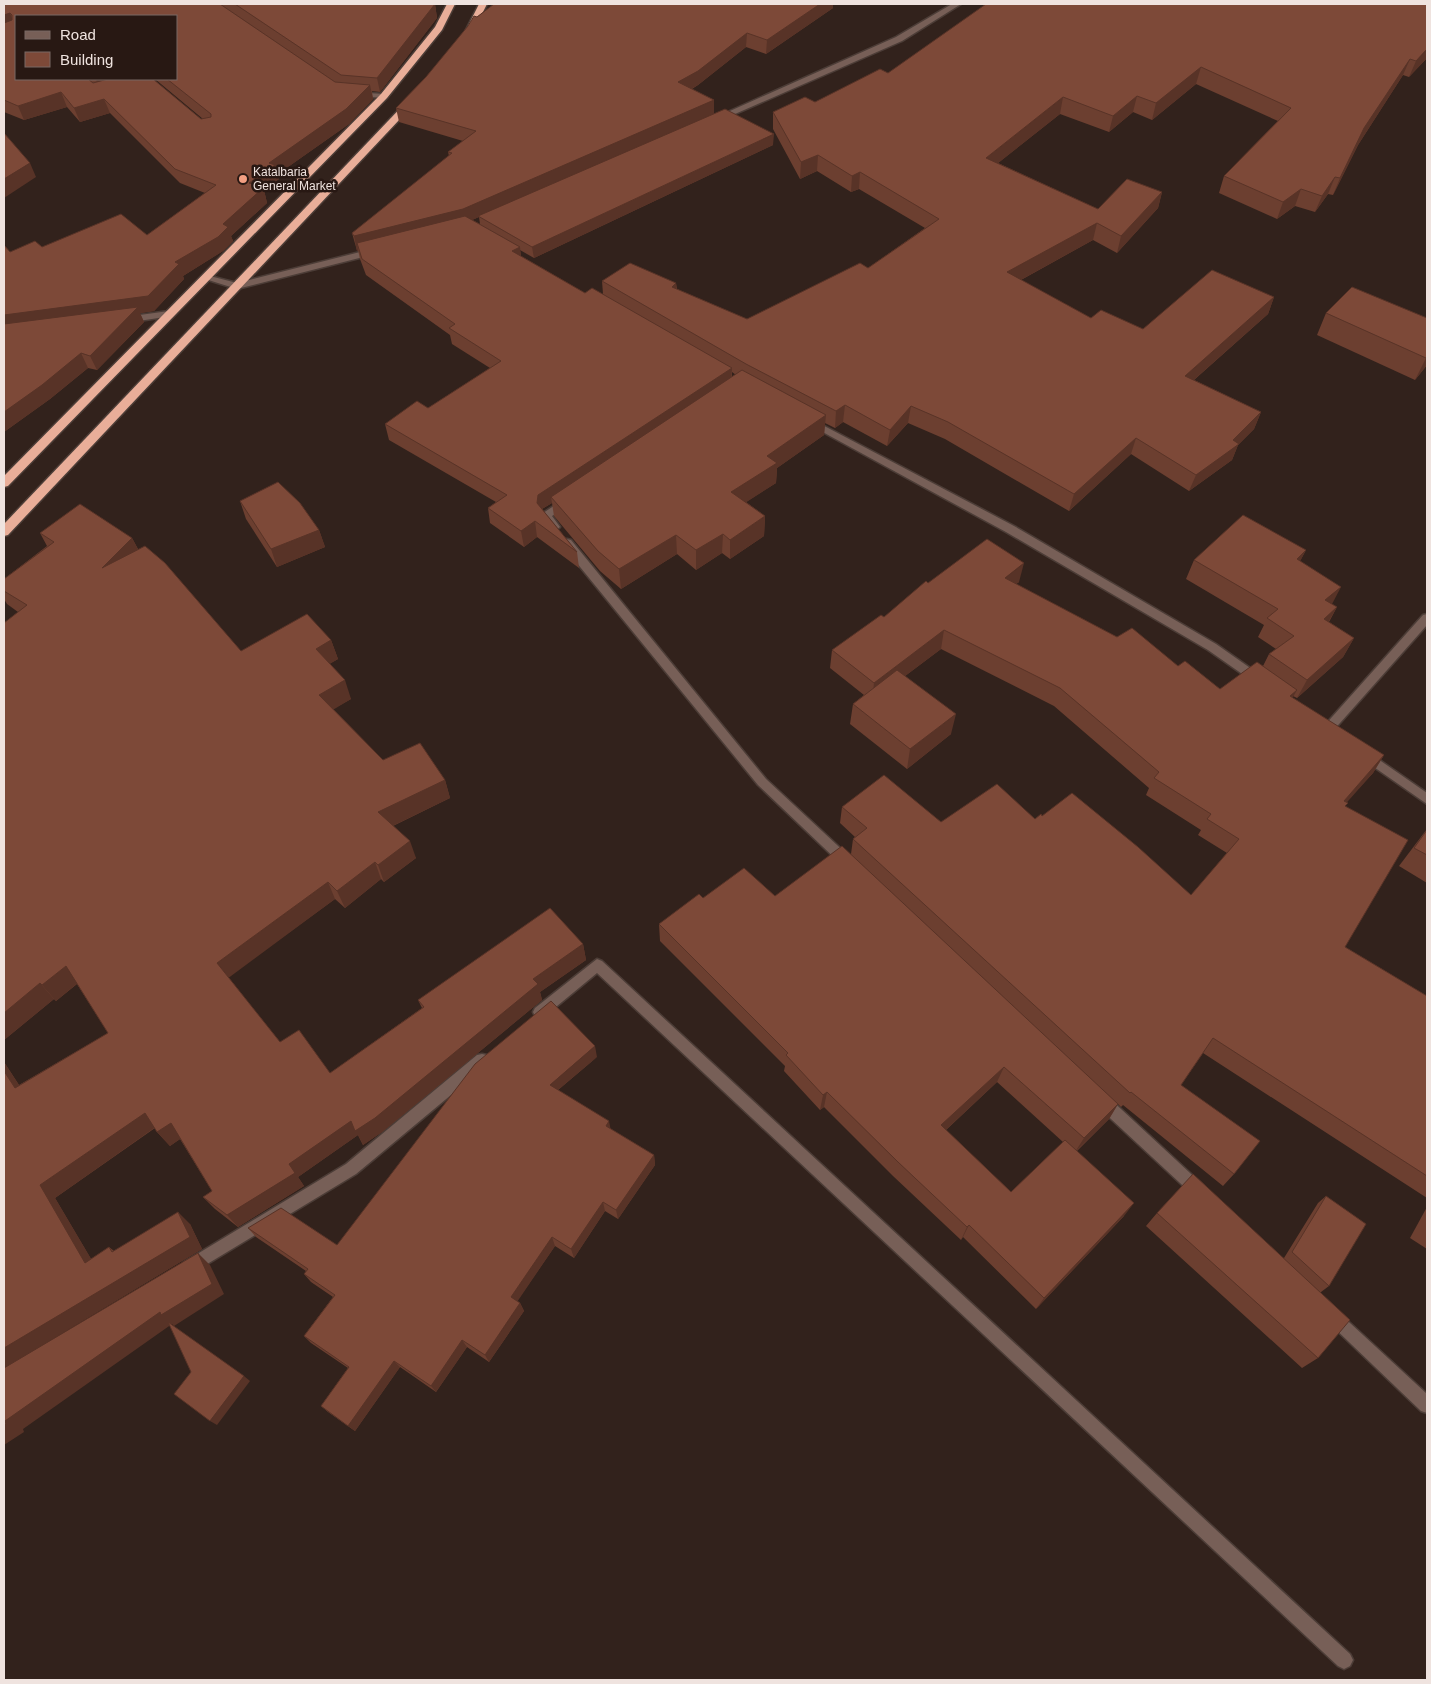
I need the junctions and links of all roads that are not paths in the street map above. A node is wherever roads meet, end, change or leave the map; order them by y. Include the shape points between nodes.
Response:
1 (451, 4) edge
2 (483, 4) edge
3 (957, 4) edge
4 (460, 44) edge
5 (350, 93) edge
6 (418, 95) edge
7 (384, 96) junction
8 (707, 123) edge
9 (382, 250) edge
10 (206, 278) junction
11 (237, 286) junction
12 (169, 314) junction
13 (111, 322) edge
14 (803, 417) edge
15 (4, 483) edge
16 (578, 494) edge
17 (4, 532) edge
18 (1427, 618) edge
19 (1266, 685) edge
20 (1328, 729) edge
21 (1359, 751) edge
22 (1427, 799) edge
23 (856, 870) edge
24 (528, 1022) edge
25 (498, 1048) edge
26 (1094, 1094) edge
27 (1210, 1202) edge
28 (173, 1276) edge
29 (1319, 1303) edge
30 (1427, 1405) edge
31 (1344, 1660) dead end

1 - 7 highway via 439,28
2 - 4 highway
3 - 8 street via 899,38
5 - 7 street
6 - 11 highway
7 - 10 highway
9 - 11 street
10 - 11 street
10 - 12 highway
11 - 17 highway
12 - 13 street
12 - 15 highway
14 - 19 street via 1010,529 1212,647
16 - 23 street via 545,515 762,782
18 - 20 street
21 - 22 street
24 - 31 street via 598,965
25 - 28 street via 351,1169
26 - 27 street
29 - 30 street

